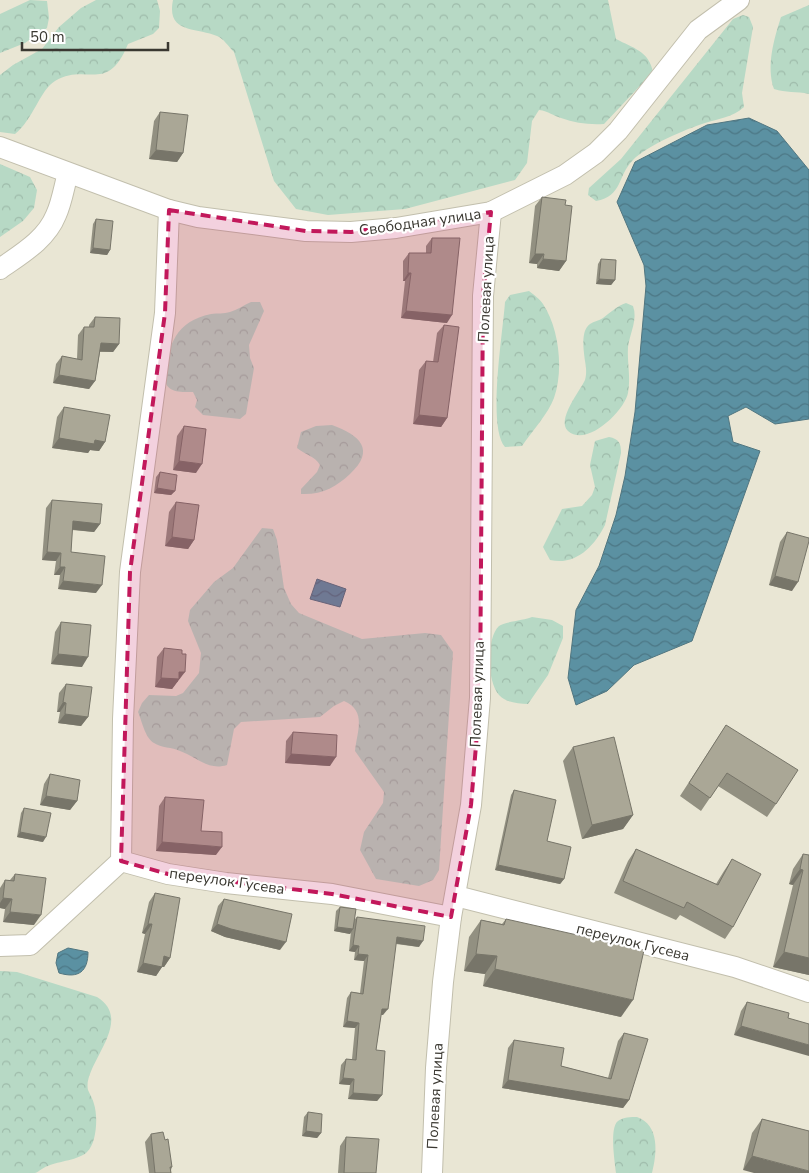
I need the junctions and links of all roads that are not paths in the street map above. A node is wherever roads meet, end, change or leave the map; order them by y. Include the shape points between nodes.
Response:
1 (739, 0) edge
2 (0, 147) edge
3 (68, 173) junction
4 (169, 210) junction
5 (491, 212) junction
6 (0, 268) edge
7 (122, 861) junction
8 (456, 896) junction
9 (451, 917) junction
10 (0, 946) edge
11 (809, 992) edge
12 (432, 1173) edge

1 - 5 street, Свободная улица via 698,30 618,131 596,153 565,175
2 - 3 street, Свободная улица
3 - 4 street, Свободная улица
3 - 6 street via 56,215 44,234
4 - 5 street, Свободная улица via 198,217 306,231 351,232
4 - 7 street via 165,313 130,572 123,719
5 - 8 street, Полевая улица via 483,296 480,698 471,805
7 - 9 street, переулок Гусева via 168,874 332,894
7 - 10 street via 30,945
8 - 9 street, Полевая улица
8 - 11 street, переулок Гусева via 735,968
9 - 12 street, Полевая улица via 436,1068

